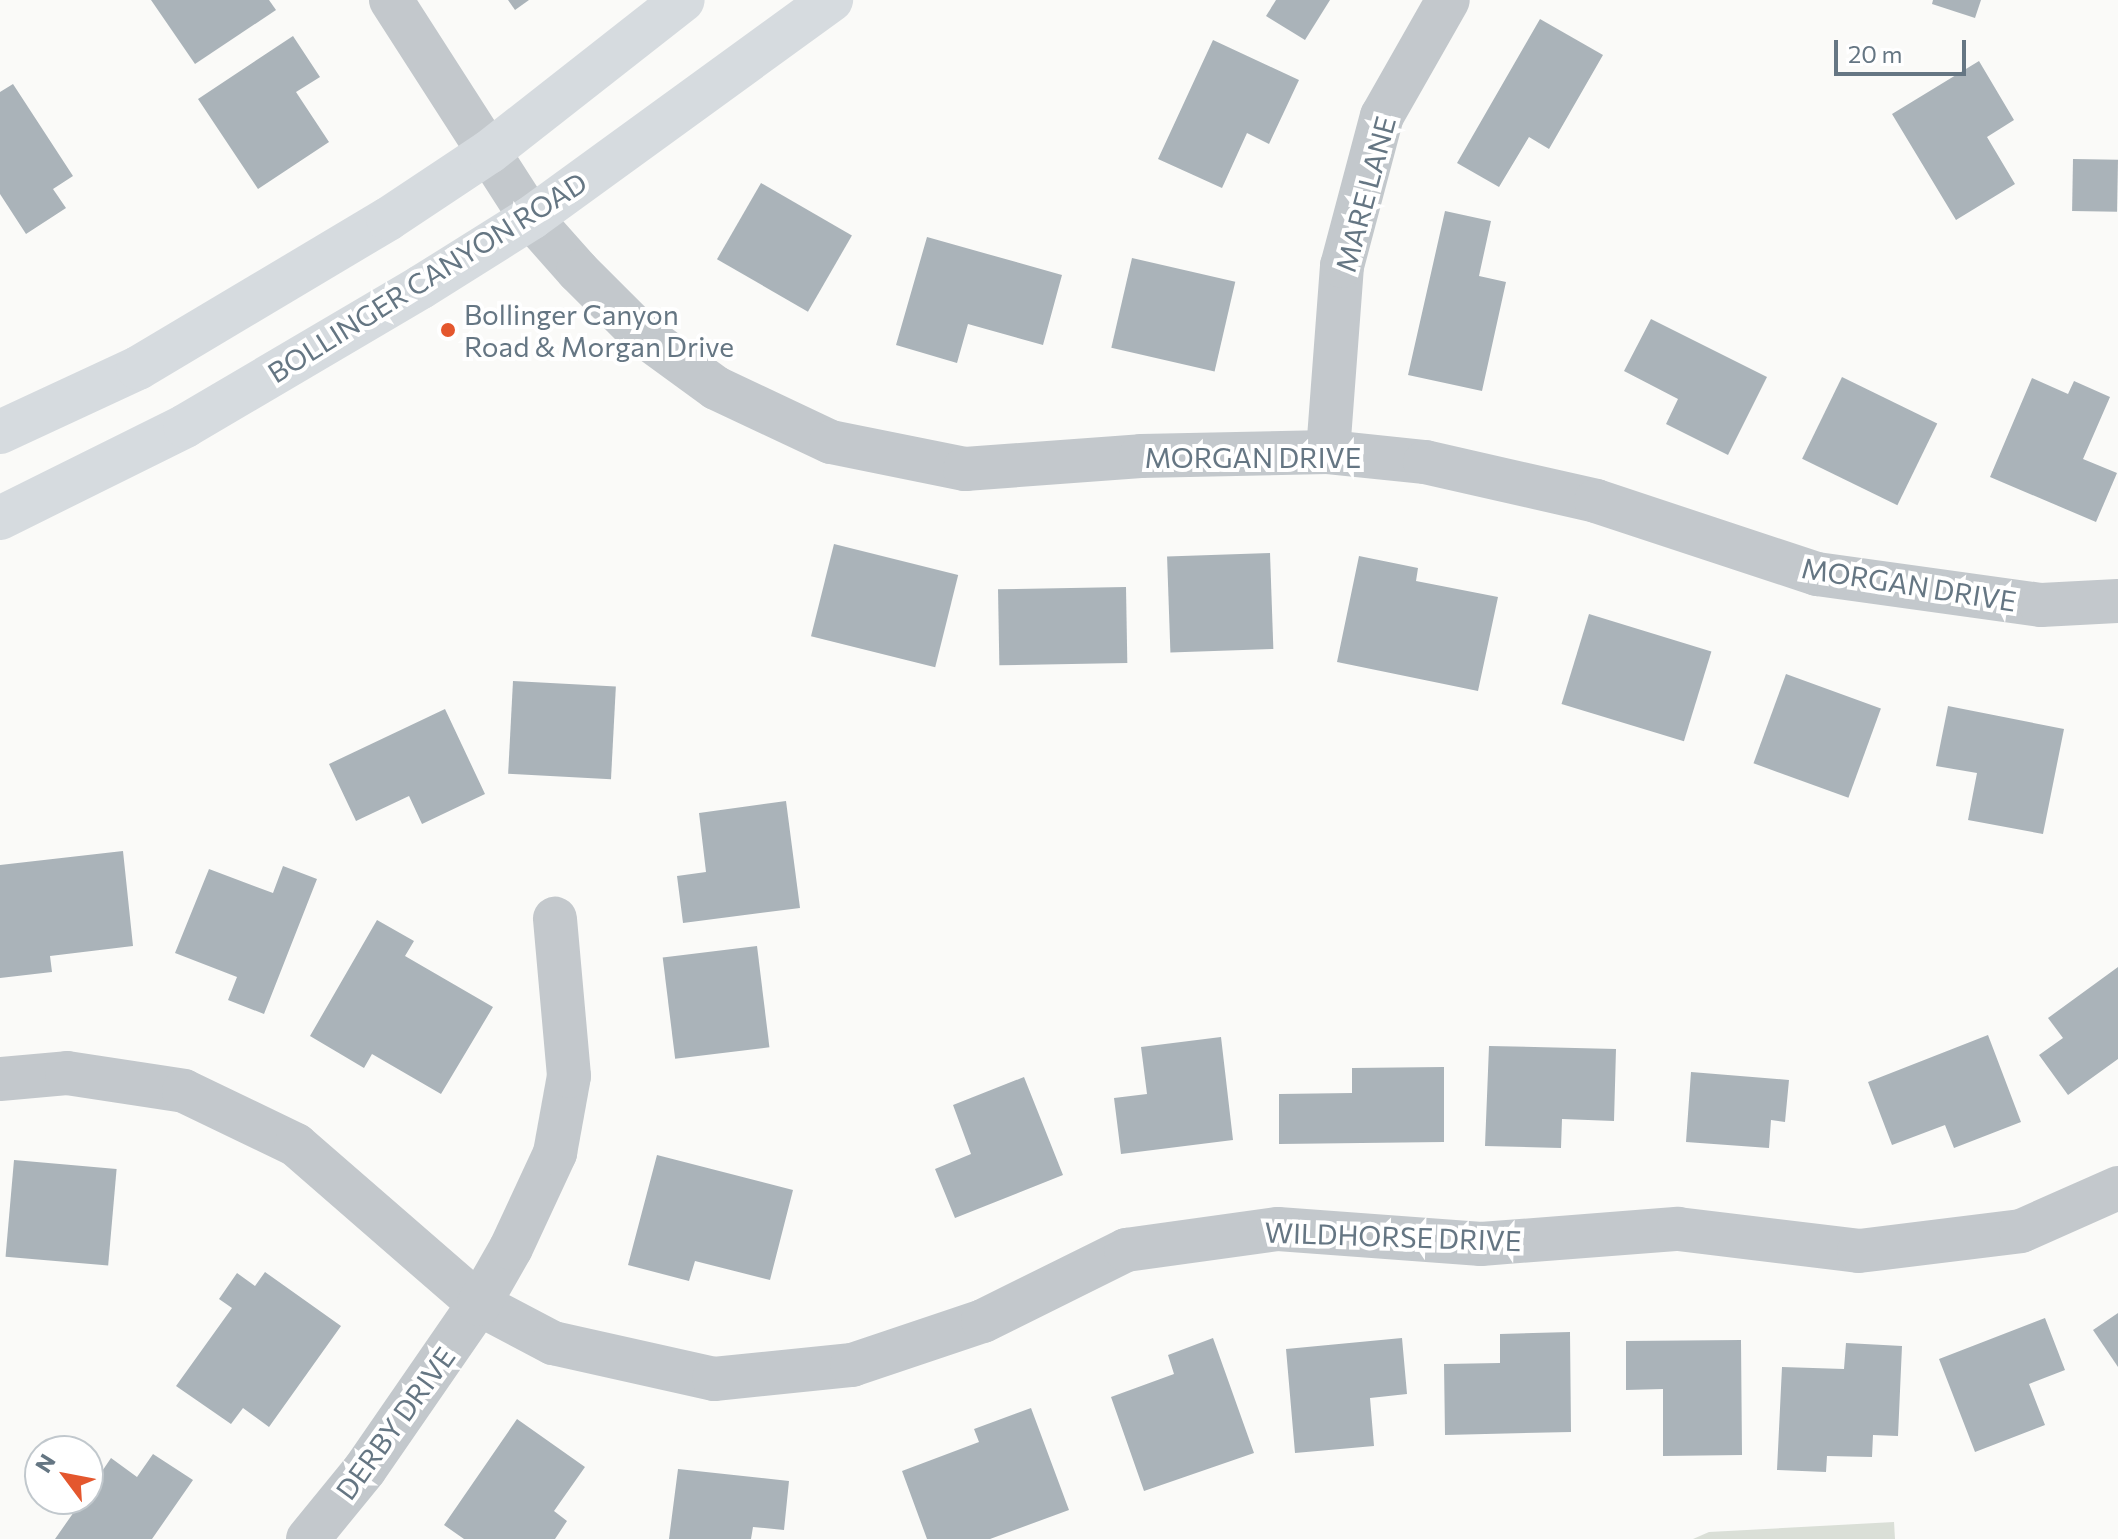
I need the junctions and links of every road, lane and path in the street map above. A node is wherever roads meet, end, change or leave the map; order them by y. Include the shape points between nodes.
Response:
1 (391, 0) edge
2 (683, 0) edge
3 (831, 0) edge
4 (1448, 0) edge
5 (489, 152) junction
6 (531, 218) junction
7 (0, 432) edge
8 (1328, 452) junction
9 (0, 518) edge
10 (2118, 601) edge
11 (555, 919) dead end
12 (0, 1079) edge
13 (2118, 1188) edge
14 (479, 1304) junction
15 (308, 1539) edge

1 - 5 street, MORGAN DRIVE
2 - 5 main road
3 - 6 main road, BOLLINGER CANYON ROAD
4 - 8 street, MARE LANE via 1382,116 1342,266
5 - 6 street, MORGAN DRIVE
5 - 7 main road via 388,219 138,368
6 - 8 street, MORGAN DRIVE via 652,341 716,388 831,442 965,469 1141,456
6 - 9 main road, BOLLINGER CANYON ROAD via 185,426
8 - 10 street, MORGAN DRIVE via 1425,462 1596,501 1817,574 2041,605
11 - 14 street, DERBY DRIVE via 569,1076 555,1153
12 - 14 street, WILDHORSE DRIVE via 67,1073 184,1091 296,1145
13 - 14 street, WILDHORSE DRIVE via 2021,1231 1859,1251 1678,1229 1481,1244 1263,1231 1126,1250 983,1321 852,1365 714,1379 553,1343
14 - 15 street, DERBY DRIVE via 365,1469

